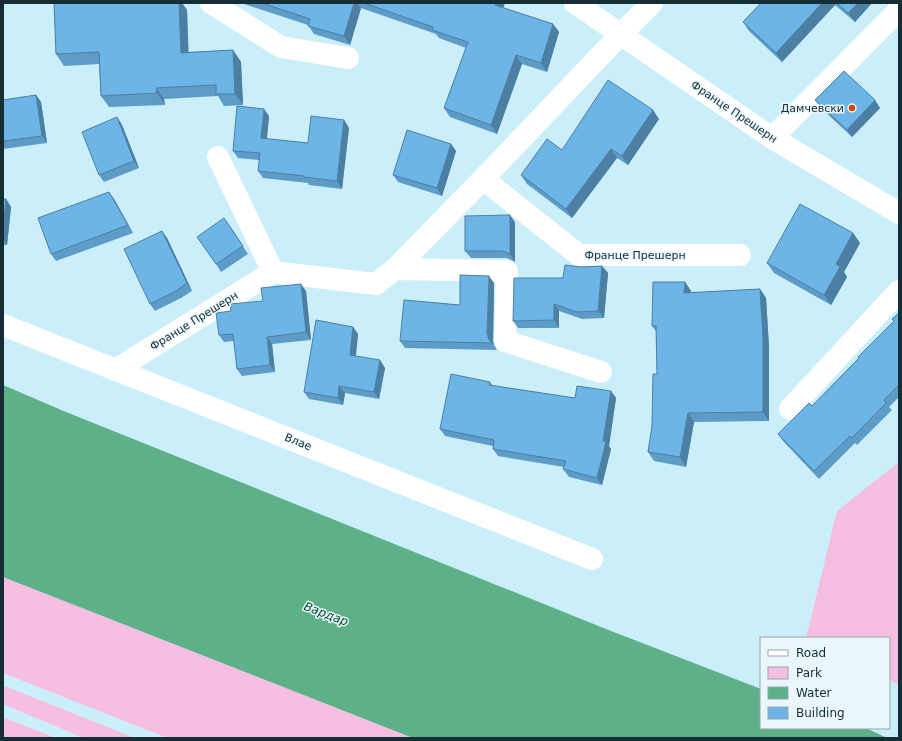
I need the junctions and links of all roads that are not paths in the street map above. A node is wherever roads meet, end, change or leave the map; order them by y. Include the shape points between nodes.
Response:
1 (210, 3) edge
2 (575, 3) edge
3 (652, 3) edge
4 (899, 10) edge
5 (620, 35) junction
6 (348, 58) dead end
7 (772, 138) junction
8 (218, 157) dead end
9 (483, 179) junction
10 (899, 213) edge
11 (740, 255) dead end
12 (395, 269) junction
13 (273, 272) junction
14 (899, 291) edge
15 (3, 326) edge
16 (115, 370) junction
17 (601, 372) dead end
18 (790, 409) dead end
19 (592, 560) dead end

1 - 6 street via 281,47
2 - 5 street, Францe Прешерн
3 - 5 street
4 - 7 street
5 - 7 street, Францe Прешерн
5 - 9 street
7 - 10 street, Францe Прешерн
8 - 13 street
9 - 11 street, Франце Прешерн via 579,255
9 - 12 street
12 - 13 street via 376,284
12 - 17 street via 507,271 505,342
13 - 16 street, Франце Прешерн
14 - 18 street
15 - 16 street, Влае
16 - 19 street, Влае

